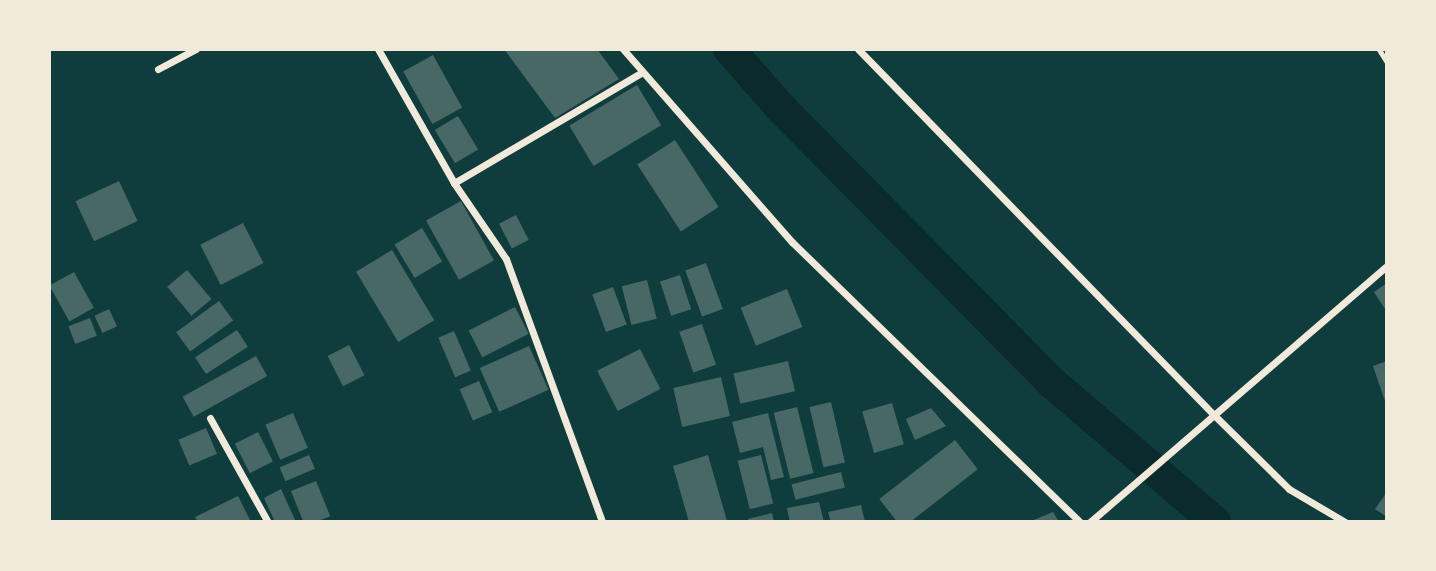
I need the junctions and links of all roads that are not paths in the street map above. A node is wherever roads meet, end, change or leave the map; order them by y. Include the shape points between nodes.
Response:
1 (196, 49) edge
2 (378, 49) edge
3 (623, 49) edge
4 (858, 49) edge
5 (158, 69) dead end
6 (641, 73) junction
7 (454, 183) junction
8 (1387, 267) edge
9 (1213, 414) junction
10 (210, 418) dead end
11 (268, 522) edge
12 (602, 522) edge
13 (1080, 522) edge
14 (1090, 522) edge
15 (1345, 522) edge

1 - 5 street
2 - 7 street
3 - 6 street
4 - 9 street
6 - 7 street
6 - 13 street via 792,242
7 - 12 street via 506,259
8 - 9 street
9 - 14 street
9 - 15 street via 1289,489
10 - 11 street

